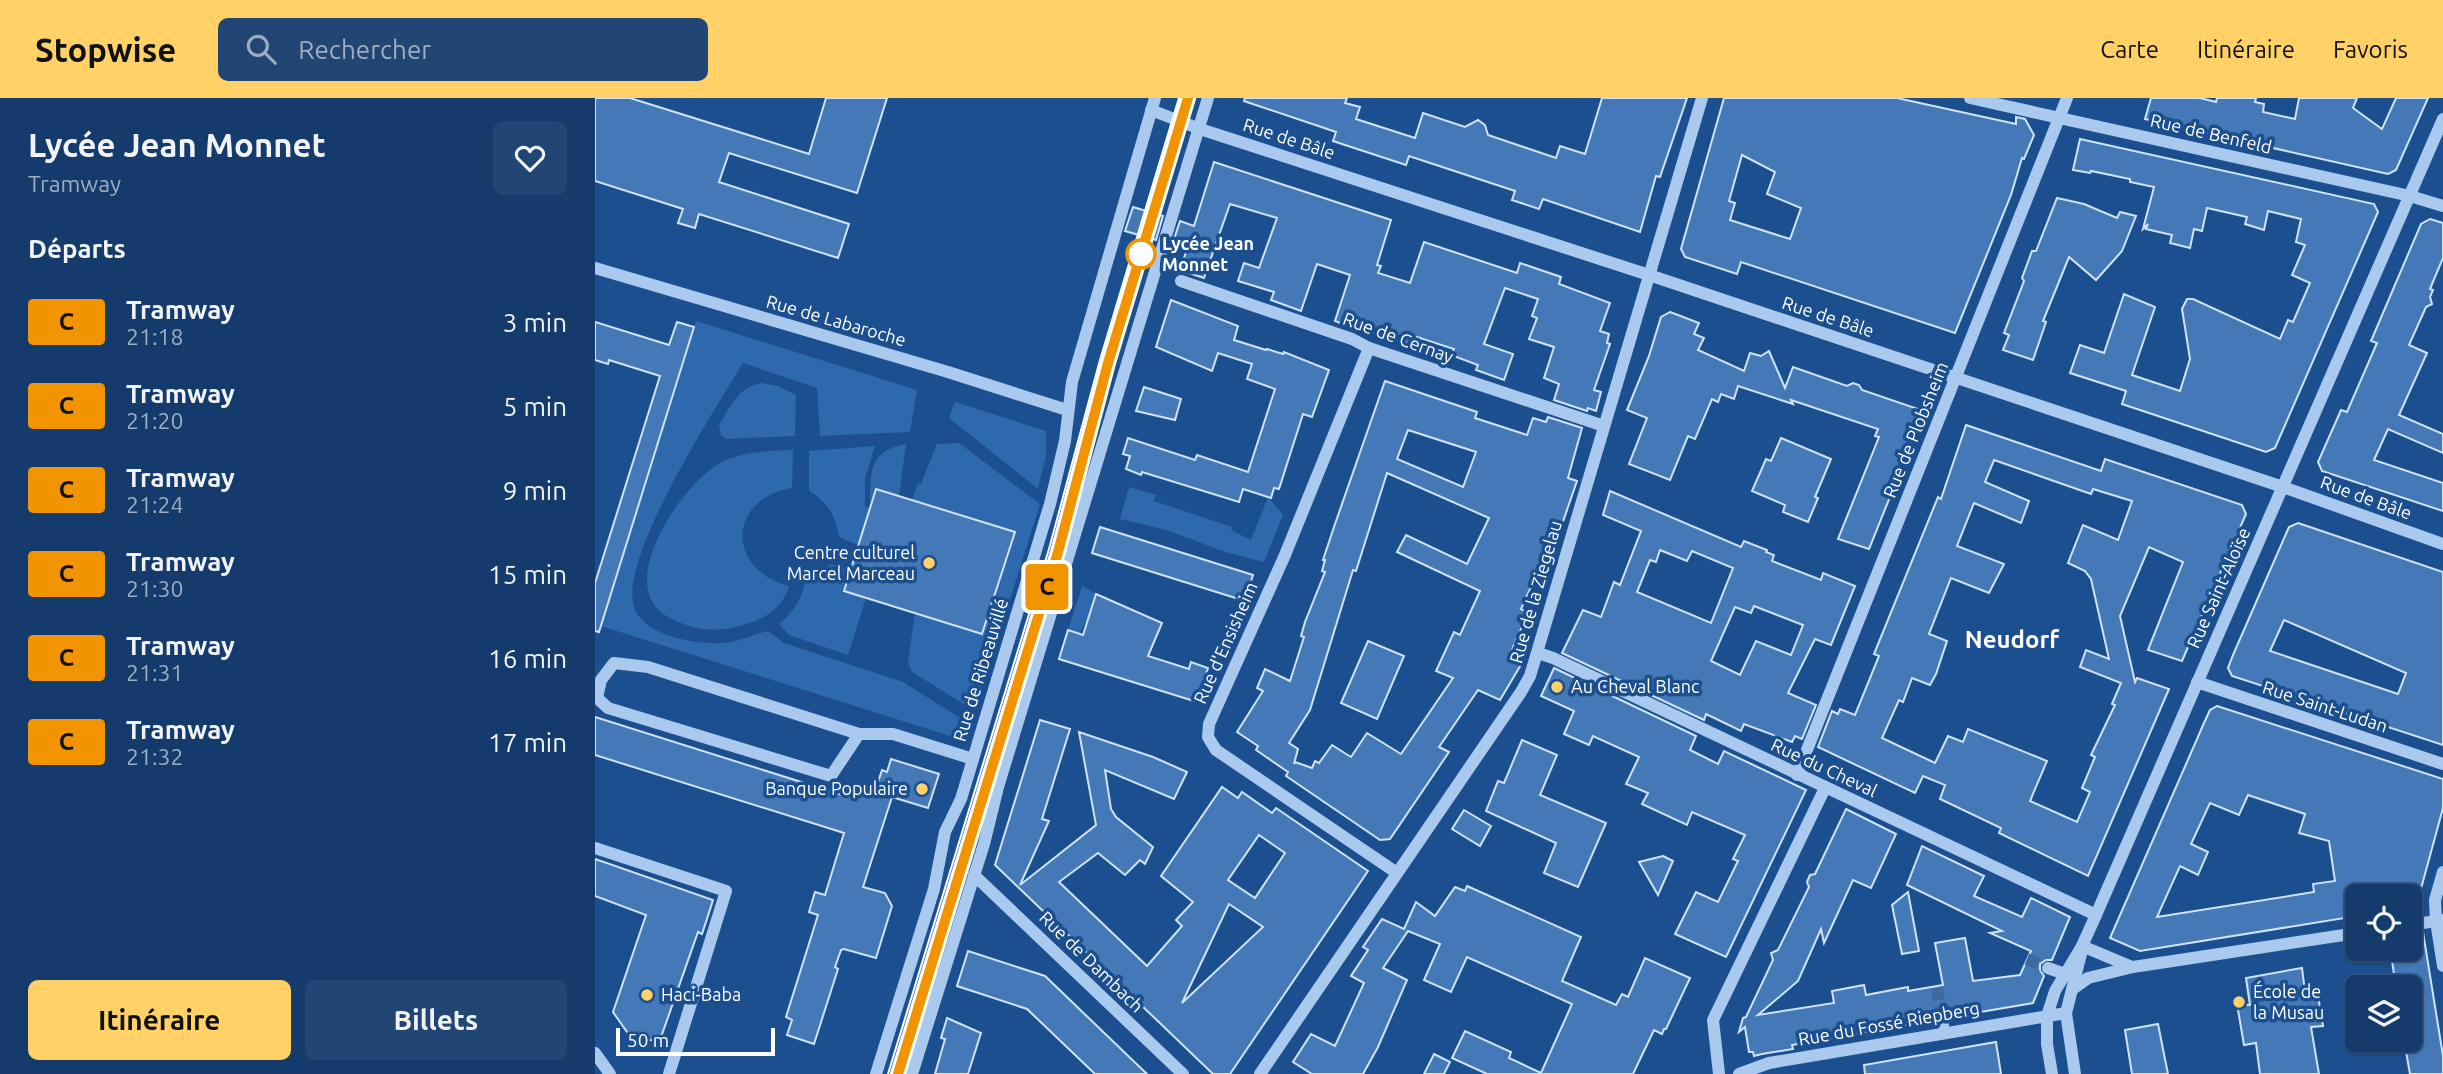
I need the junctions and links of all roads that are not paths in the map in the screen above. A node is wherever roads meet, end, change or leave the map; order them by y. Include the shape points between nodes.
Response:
1 (1209, 98) edge
2 (1702, 98) edge
3 (1970, 98) edge
4 (2067, 98) edge
5 (1153, 104) edge
6 (2059, 118) junction
7 (2443, 119) edge
8 (1200, 129) junction
9 (2410, 196) junction
10 (2443, 206) edge
11 (595, 268) edge
12 (1649, 275) junction
13 (1181, 281) dead end
14 (1369, 348) junction
15 (1955, 378) junction
16 (1067, 410) junction
17 (1604, 426) junction
18 (2283, 487) junction
19 (2443, 544) edge
20 (1538, 653) junction
21 (2197, 682) junction
22 (859, 734) junction
23 (973, 760) junction
24 (2443, 764) edge
25 (1797, 775) junction
26 (1825, 788) junction
27 (595, 848) edge
28 (2443, 872) edge
29 (1397, 873) junction
30 (974, 875) junction
31 (2096, 915) junction
32 (2439, 920) edge
33 (2345, 935) edge
34 (2082, 946) junction
35 (2443, 966) edge
36 (2133, 967) junction
37 (2048, 968) tunnel mouth
38 (2065, 974) junction
39 (2074, 988) junction
40 (2047, 1016) junction
41 (1942, 1018) tunnel mouth
42 (2066, 1019) junction
43 (1944, 1032) junction
44 (595, 1053) edge
45 (610, 1074) edge
46 (670, 1074) edge
47 (876, 1074) edge
48 (912, 1074) edge
49 (1183, 1074) edge
50 (1260, 1074) edge
51 (1719, 1074) edge
52 (1739, 1074) edge
53 (2052, 1074) edge
54 (2074, 1074) edge

1 - 8 street
2 - 12 street, Rue de la Ziegelau
3 - 6 street, Rue de Benfeld
4 - 6 street, Rue de Plobsheim
5 - 8 street, Rue de Ribeauvillé
5 - 16 street, Rue de Ribeauvillé
6 - 9 street, Rue de Benfeld
6 - 15 street, Rue de Plobsheim
7 - 9 street, Rue Saint-Aloïse
8 - 12 street, Rue de Bâle
8 - 30 street
9 - 10 street, Rue de Benfeld
9 - 18 street, Rue Saint-Aloïse
11 - 16 street, Rue de Labaroche
12 - 15 street, Rue de Bâle
12 - 17 street, Rue de la Ziegelau
13 - 14 street, Rue de Cernay
14 - 17 street, Rue de Cernay
14 - 29 street, Rue d'Ensisheim via 1285,555 1209,724 1208,737 1216,750
15 - 18 street, Rue de Bâle
15 - 25 street, Rue de Plobsheim
16 - 23 street, Rue de Ribeauvillé via 1065,441 1050,503
17 - 20 street, Rue de la Ziegelau
18 - 19 street, Rue de Bâle
18 - 21 street, Rue Saint-Aloïse
20 - 25 street, Rue du Cheval
20 - 29 street, Rue de la Ziegelau via 1521,692
21 - 24 street, Rue Saint-Ludan
21 - 31 street, Rue Saint-Aloïse
22 - 22 street via 647,667 614,663 601,680 597,698 608,708 831,776
22 - 23 street via 893,734
23 - 47 street, Rue de Ribeauvillé via 945,832 934,889
25 - 26 street, Rue du Cheval
26 - 31 street, Rue du Cheval
26 - 51 street via 1713,1020
27 - 46 street via 726,891
28 - 32 street via 2435,900
29 - 50 street, Rue de la Ziegelau
30 - 48 street
30 - 49 street, Rue de Dambach
31 - 34 street, Rue Saint-Aloïse
32 - 35 street
33 - 36 street
34 - 36 street
34 - 38 street, Rue Saint-Aloïse
34 - 39 street
36 - 39 street via 2088,978
37 - 38 street
38 - 40 street, Rue Saint-Aloïse
39 - 42 street
40 - 42 street, Rue du Fossé Riepberg
40 - 43 street, Rue du Fossé Riepberg
40 - 53 street, Rue Saint-Aloïse
41 - 43 street
42 - 54 street
43 - 52 street, Rue du Fossé Riepberg via 1769,1063
44 - 45 street

